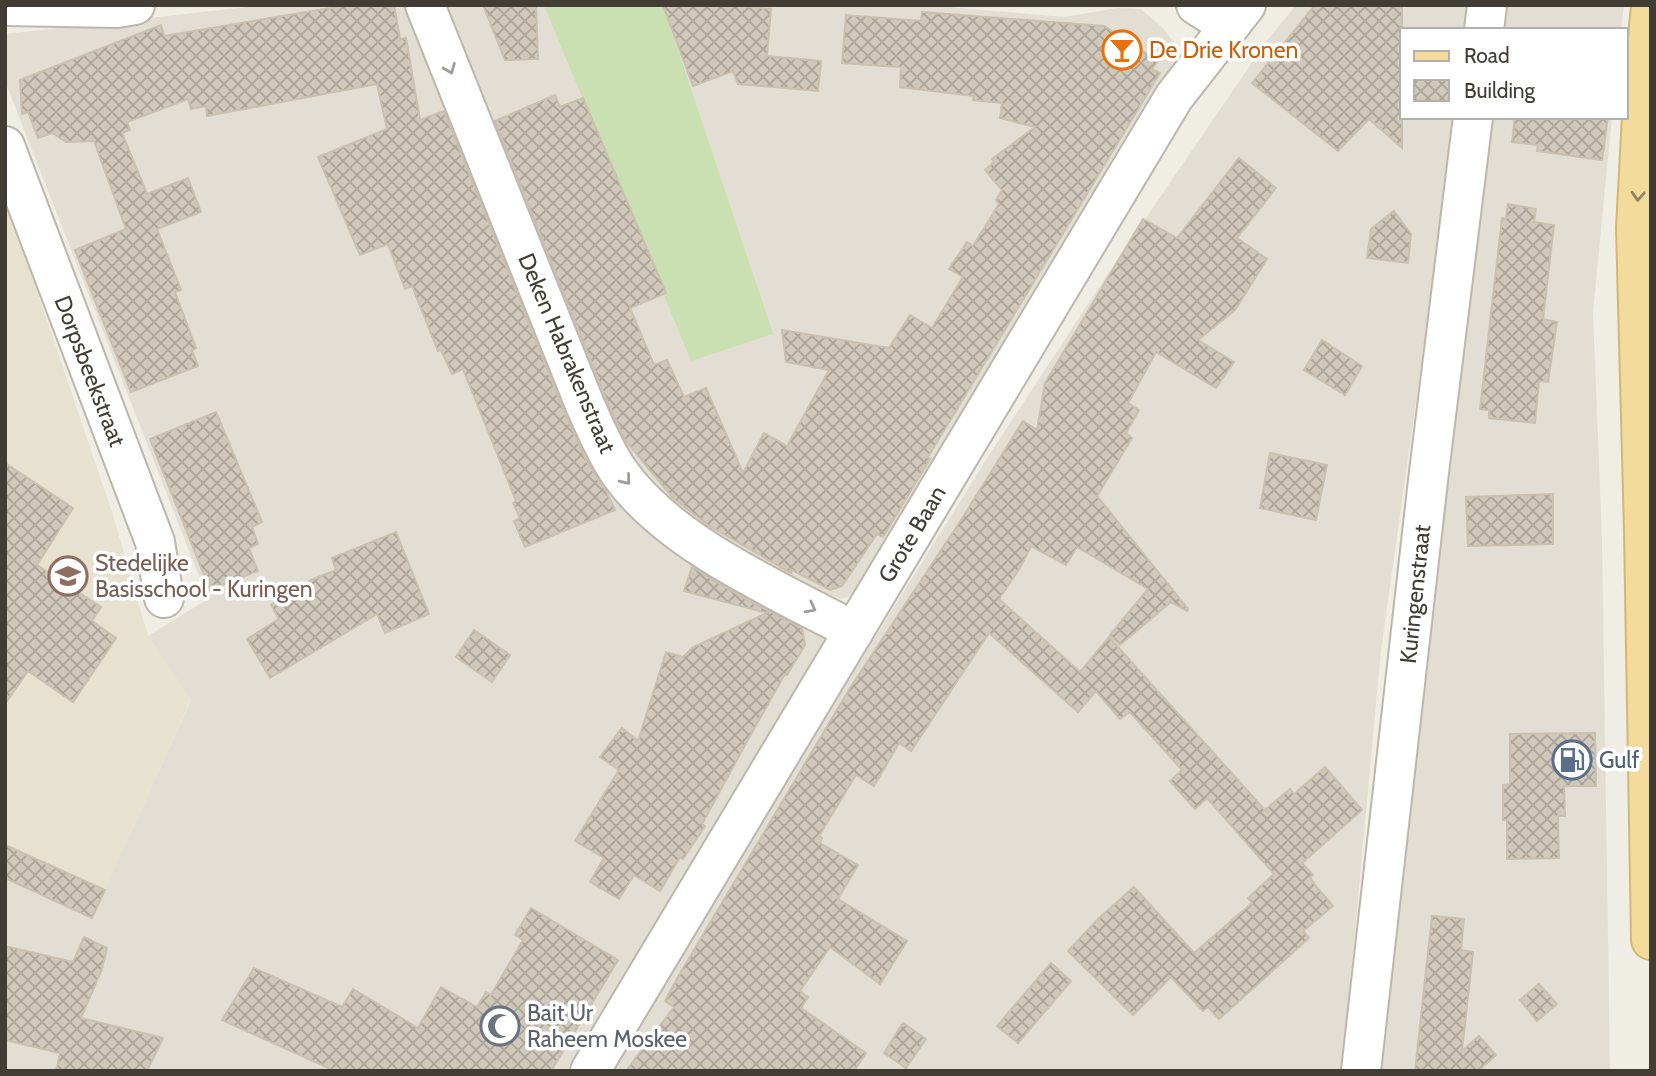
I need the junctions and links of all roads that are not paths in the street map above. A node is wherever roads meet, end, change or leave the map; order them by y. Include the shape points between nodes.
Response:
1 (135, 5) edge
2 (425, 5) edge
3 (1196, 5) edge
4 (1487, 5) edge
5 (5, 6) edge
6 (1651, 6) edge
7 (1238, 16) edge
8 (1483, 28) edge
9 (1473, 119) edge
10 (5, 146) edge
11 (164, 598) dead end
12 (854, 631) junction
13 (1651, 940) edge
14 (590, 1071) edge
15 (1361, 1071) edge

1 - 5 street
2 -> 12 street, Deken Habrakenstraat via 585,405 619,472 669,525 741,571
3 - 7 street
4 - 8 street
6 -> 13 main road via 1636,228
7 - 12 street, Grote Baan via 1174,97
9 - 15 street, Kuringenstraat
10 - 11 street, Dorpsbeekstraat via 155,542
12 - 14 street, Grote Baan

